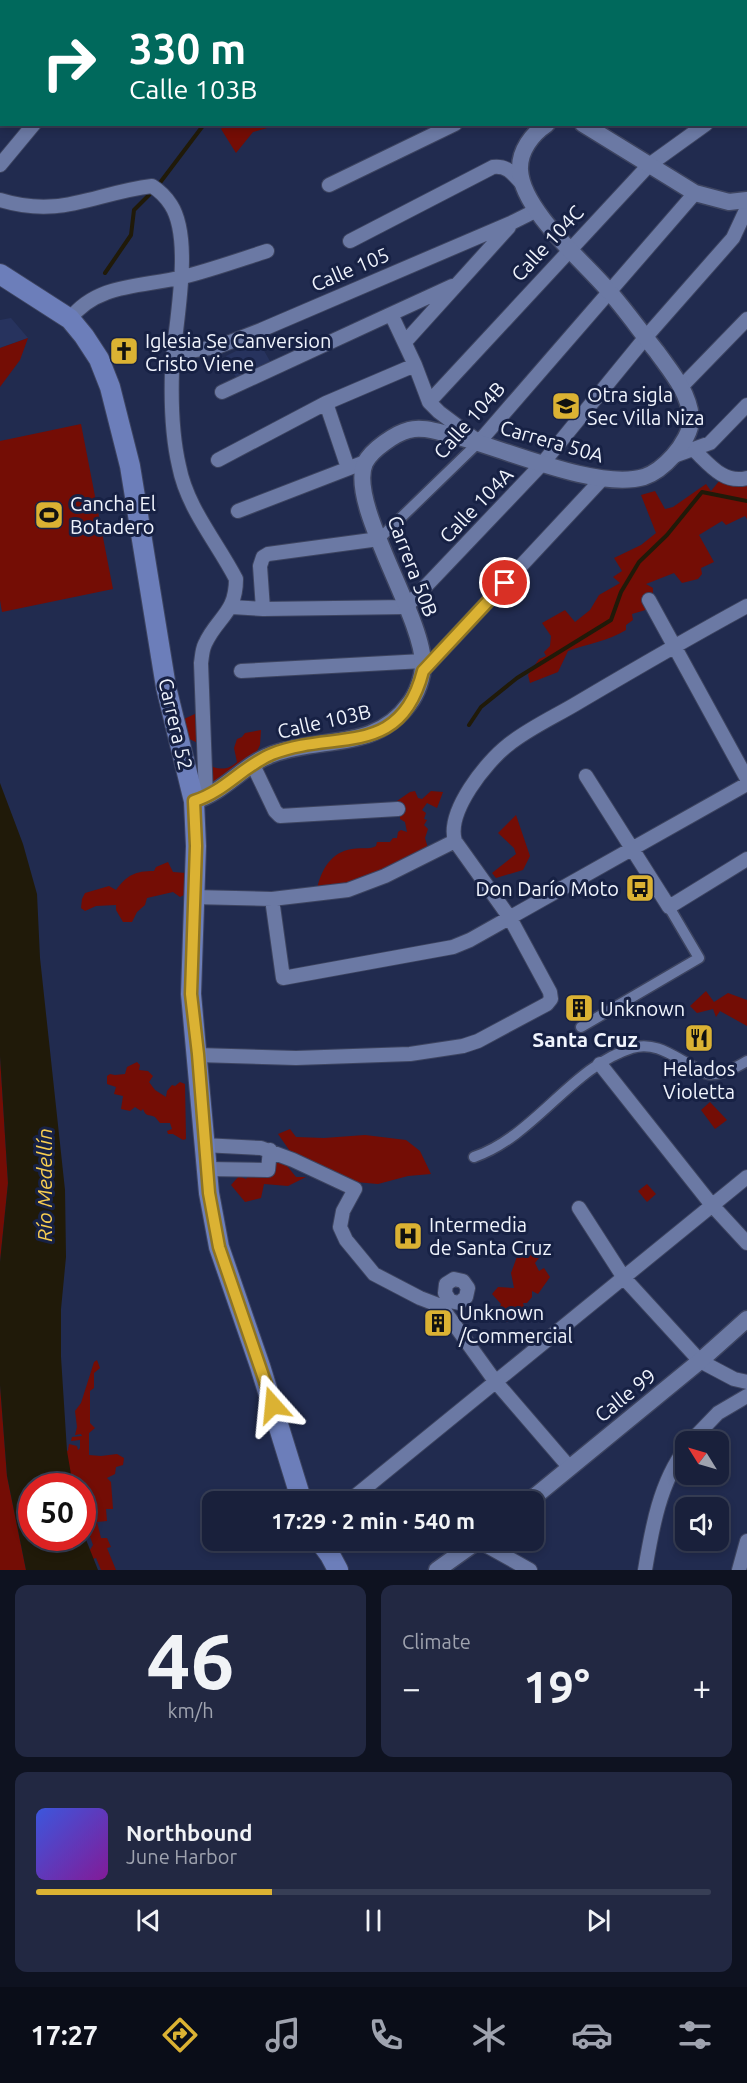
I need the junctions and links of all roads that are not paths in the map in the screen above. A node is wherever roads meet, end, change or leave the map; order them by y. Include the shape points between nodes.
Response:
1 (32, 126) edge
2 (451, 126) edge
3 (544, 126) edge
4 (586, 126) edge
5 (703, 126) edge
6 (0, 165) edge
7 (649, 165) junction
8 (329, 185) dead end
9 (523, 185) junction
10 (695, 193) junction
11 (0, 200) edge
12 (747, 200) edge
13 (747, 208) edge
14 (537, 210) junction
15 (513, 222) junction
16 (350, 240) dead end
17 (570, 250) junction
18 (267, 251) dead end
19 (0, 274) edge
20 (182, 277) junction
21 (457, 284) junction
22 (609, 291) junction
23 (391, 314) junction
24 (747, 319) edge
25 (69, 320) junction
26 (645, 338) junction
27 (405, 342) junction
28 (174, 352) junction
29 (415, 365) junction
30 (682, 386) junction
31 (222, 392) dead end
32 (429, 402) junction
33 (326, 403) junction
34 (747, 405) edge
35 (478, 442) junction
36 (693, 449) junction
37 (674, 456) junction
38 (218, 460) dead end
39 (365, 462) junction
40 (542, 464) junction
41 (348, 468) junction
42 (603, 478) junction
43 (747, 478) edge
44 (238, 511) dead end
45 (379, 539) junction
46 (649, 600) dead end
47 (747, 606) edge
48 (232, 607) junction
49 (406, 607) junction
50 (263, 609) junction
51 (674, 646) junction
52 (241, 671) dead end
53 (422, 672) junction
54 (253, 765) junction
55 (586, 776) dead end
56 (747, 779) edge
57 (747, 784) edge
58 (200, 799) junction
59 (398, 809) dead end
60 (455, 841) junction
61 (632, 848) junction
62 (747, 859) edge
63 (193, 897) junction
64 (272, 899) junction
65 (669, 907) junction
66 (510, 918) junction
67 (581, 1027) dead end
68 (198, 1054) junction
69 (747, 1061) edge
70 (600, 1064) junction
71 (204, 1145) junction
72 (270, 1150) junction
73 (474, 1157) dead end
74 (206, 1169) junction
75 (747, 1177) edge
76 (711, 1204) junction
77 (579, 1208) dead end
78 (747, 1243) edge
79 (624, 1278) junction
80 (747, 1319) edge
81 (700, 1361) junction
82 (495, 1382) junction
83 (747, 1382) edge
84 (747, 1396) edge
85 (701, 1431) edge
86 (675, 1462) edge
87 (570, 1468) junction
88 (299, 1491) edge
89 (361, 1491) edge
90 (542, 1491) edge
91 (747, 1541) edge
92 (327, 1551) edge
93 (465, 1551) edge
94 (497, 1551) edge
95 (338, 1570) edge
96 (437, 1570) edge
97 (530, 1570) edge
98 (645, 1570) edge
99 (739, 1570) edge

1 - 6 street
2 - 8 street
3 - 9 street via 521,157
4 - 7 street
5 - 7 street, Calle 104C
7 - 10 street
7 - 17 street, Calle 104C
9 - 14 street
9 - 16 street via 502,165 493,167
10 - 12 street via 729,202
10 - 22 street, Calle 104B
11 - 20 street via 44,208 64,207 158,190 172,206 178,221
13 - 26 street, Calle 104A via 733,238
14 - 15 street, Calle 105
14 - 17 street
15 - 21 street
15 - 28 street, Calle 105 via 239,339 217,347
17 - 22 street
17 - 32 street, Calle 104C
18 - 20 street
19 - 25 main road, Carrera 52
20 - 25 street via 102,294 77,309
20 - 28 street
21 - 23 street
21 - 27 street
22 - 26 street
22 - 35 street, Calle 104B
23 - 27 street, Carrera 50A
23 - 31 street
24 - 30 street
25 - 58 main road, Carrera 52 via 99,359 110,387 130,466 166,687
26 - 30 street
26 - 40 street, Calle 104A
27 - 29 street, Carrera 50A
28 - 48 street via 172,403 179,467 192,502 236,579
29 - 32 street, Carrera 50A
29 - 33 street
30 - 37 street, Carrera 50A via 691,422
32 - 35 street, Carrera 50A
33 - 38 street
33 - 41 street
34 - 36 street via 710,443
35 - 39 street, Carrera 50A via 416,428 396,435
35 - 40 street, Carrera 50A
35 - 45 street, Calle 104B
36 - 37 street
36 - 43 street via 723,476
37 - 42 street, Carrera 50A via 647,476
39 - 41 street
39 - 45 street, Carrera 50B via 362,480
40 - 42 street, Carrera 50A
40 - 49 street, Calle 104A
41 - 44 street
42 - 53 street
45 - 49 street, Carrera 50B
45 - 50 street via 263,557
46 - 51 street
47 - 51 street
48 - 50 street
48 - 58 street via 204,646 201,663
49 - 50 street
49 - 53 street, Carrera 50B via 417,637
51 - 56 street
51 - 60 street via 509,744 485,765 454,822
52 - 53 street
53 - 54 street, Calle 103B via 411,702 380,731 274,753
54 - 58 street, Calle 103B
54 - 59 street via 280,816
55 - 61 street
57 - 61 street
58 - 63 main road, Carrera 52
60 - 64 street via 348,890
60 - 66 street
61 - 65 street
61 - 66 street
62 - 65 street
63 - 64 street
63 - 68 main road, Carrera 52 via 191,994
64 - 66 street via 283,978 453,947
65 - 67 street via 699,958
66 - 68 street via 551,999 478,1041 421,1052 296,1058
68 - 71 main road, Carrera 52
69 - 70 street via 716,1075 706,1074 648,1046 627,1050
70 - 73 street via 493,1150
70 - 76 street
71 - 72 street
71 - 74 main road, Carrera 52
72 - 74 street via 268,1170
72 - 82 street via 355,1189 343,1211 340,1227 346,1240 374,1274 420,1298 445,1304
74 - 88 main road, Carrera 52 via 219,1247
75 - 76 street
76 - 78 street
76 - 79 street
77 - 79 street
79 - 81 street
79 - 82 street
80 - 81 street, Calle 99
81 - 83 street
81 - 87 street, Calle 99
82 - 87 street
82 - 89 street
84 - 85 street via 718,1413
86 - 98 street via 665,1483
87 - 90 street, Calle 99
91 - 99 street
92 - 95 main road
93 - 96 street
94 - 97 street

